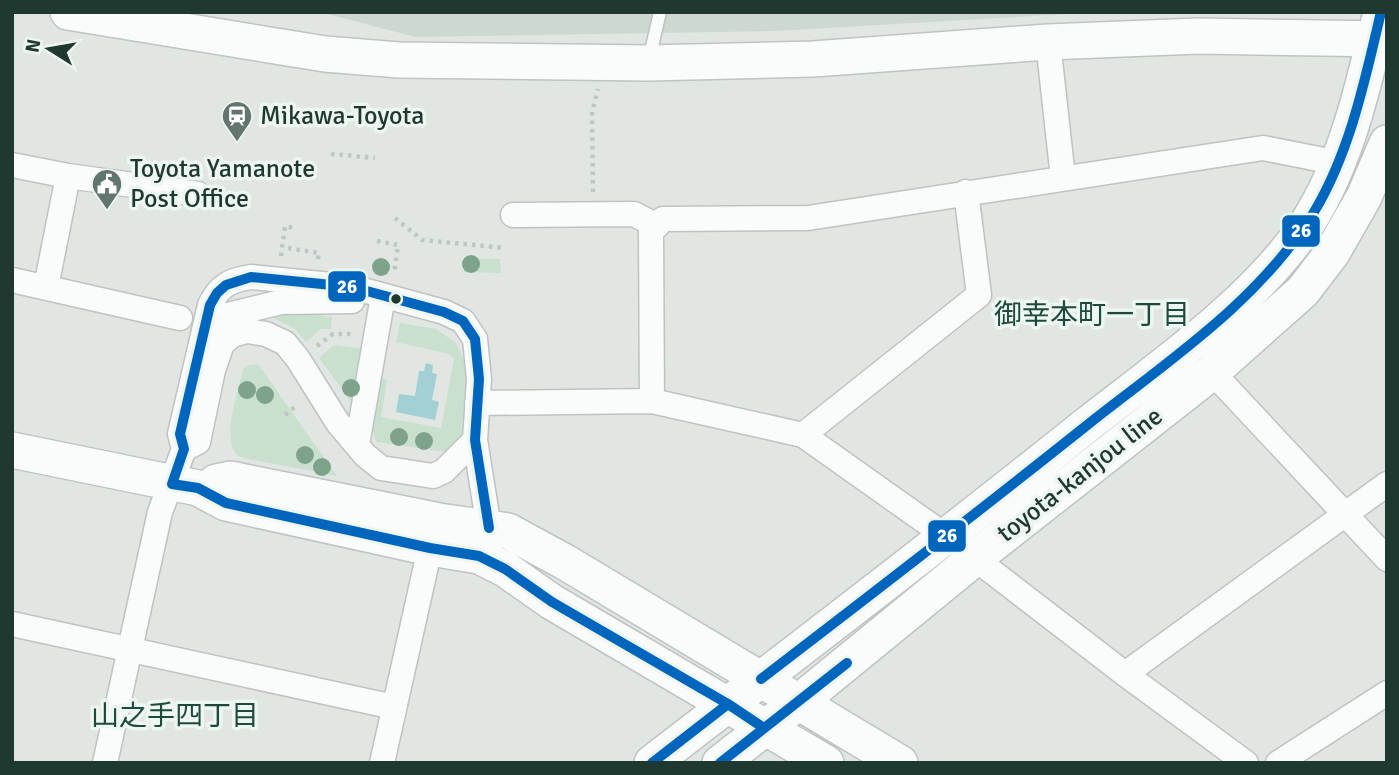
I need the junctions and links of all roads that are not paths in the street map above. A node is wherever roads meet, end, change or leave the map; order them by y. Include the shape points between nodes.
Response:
1 (68, 12) edge
2 (660, 12) edge
3 (1381, 30) edge
4 (1048, 42) junction
5 (648, 63) junction
6 (1387, 144) edge
7 (1339, 163) junction
8 (12, 165) edge
9 (68, 176) junction
10 (1063, 178) junction
11 (966, 192) junction
12 (198, 194) dead end
13 (513, 215) dead end
14 (657, 226) junction
15 (12, 280) edge
16 (46, 287) junction
17 (382, 302) junction
18 (415, 306) junction
19 (180, 318) dead end
20 (203, 338) junction
21 (1212, 372) junction
22 (652, 401) junction
23 (477, 403) junction
24 (803, 435) junction
25 (475, 440) junction
26 (357, 445) junction
27 (184, 449) junction
28 (12, 450) edge
29 (1387, 484) edge
30 (185, 486) junction
31 (1344, 515) junction
32 (489, 528) junction
33 (947, 537) junction
34 (430, 548) junction
35 (975, 558) junction
36 (1387, 559) edge
37 (12, 624) edge
38 (130, 648) junction
39 (1125, 674) junction
40 (761, 679) junction
41 (1387, 692) edge
42 (800, 701) junction
43 (728, 704) junction
44 (394, 707) junction
45 (764, 728) junction
46 (105, 763) edge
47 (382, 763) edge
48 (652, 763) edge
49 (720, 763) edge
50 (826, 763) edge
51 (900, 763) edge
52 (1246, 763) edge
53 (1278, 763) edge

1 - 5 main road via 325,54 399,60
2 - 5 lane
3 - 4 main road via 1350,40 1198,36
3 - 7 main road, toyota-kanjou line
4 - 5 main road via 813,58
4 - 10 street
6 - 21 main road, toyota-kanjou line via 1332,253 1303,290
7 - 10 street via 1263,148
7 - 33 main road, toyota-kanjou line via 1299,235 1258,284
8 - 9 street
9 - 12 street
9 - 16 street
10 - 11 street
11 - 14 street via 808,218 663,219
11 - 24 street via 979,295
13 - 14 street via 634,214
14 - 22 street via 651,232
15 - 16 street
16 - 19 street
17 - 18 street
17 - 20 street via 281,302 224,316
17 - 26 street
18 - 20 street via 352,287 236,279 215,295
18 - 23 street via 463,321 475,339
20 - 27 street via 180,434
21 - 31 street
21 - 35 main road, toyota-kanjou line
22 - 23 street
22 - 24 street
23 - 25 street
24 - 33 street
25 - 26 street via 444,471 433,475 381,468
25 - 32 street
26 - 27 street via 285,343 247,331 222,344 198,442
27 - 30 street
28 - 30 main road
29 - 31 street
30 - 32 main road via 230,479
30 - 34 main road via 226,503
30 - 38 street via 159,519
31 - 36 street
31 - 39 street
32 - 40 main road via 508,531 565,562
33 - 35 street
33 - 40 main road, toyota-kanjou line
34 - 43 main road via 479,556 505,569 551,602
34 - 44 street
35 - 39 street
35 - 42 main road, toyota-kanjou line
37 - 38 street
38 - 44 street
38 - 46 street
39 - 52 street
40 - 42 main road
40 - 43 main road, toyota-kanjou line
41 - 53 street
42 - 45 main road, toyota-kanjou line
42 - 51 main road
43 - 45 main road
43 - 48 main road, toyota-kanjou line
44 - 47 street
45 - 49 main road, toyota-kanjou line
45 - 50 main road

